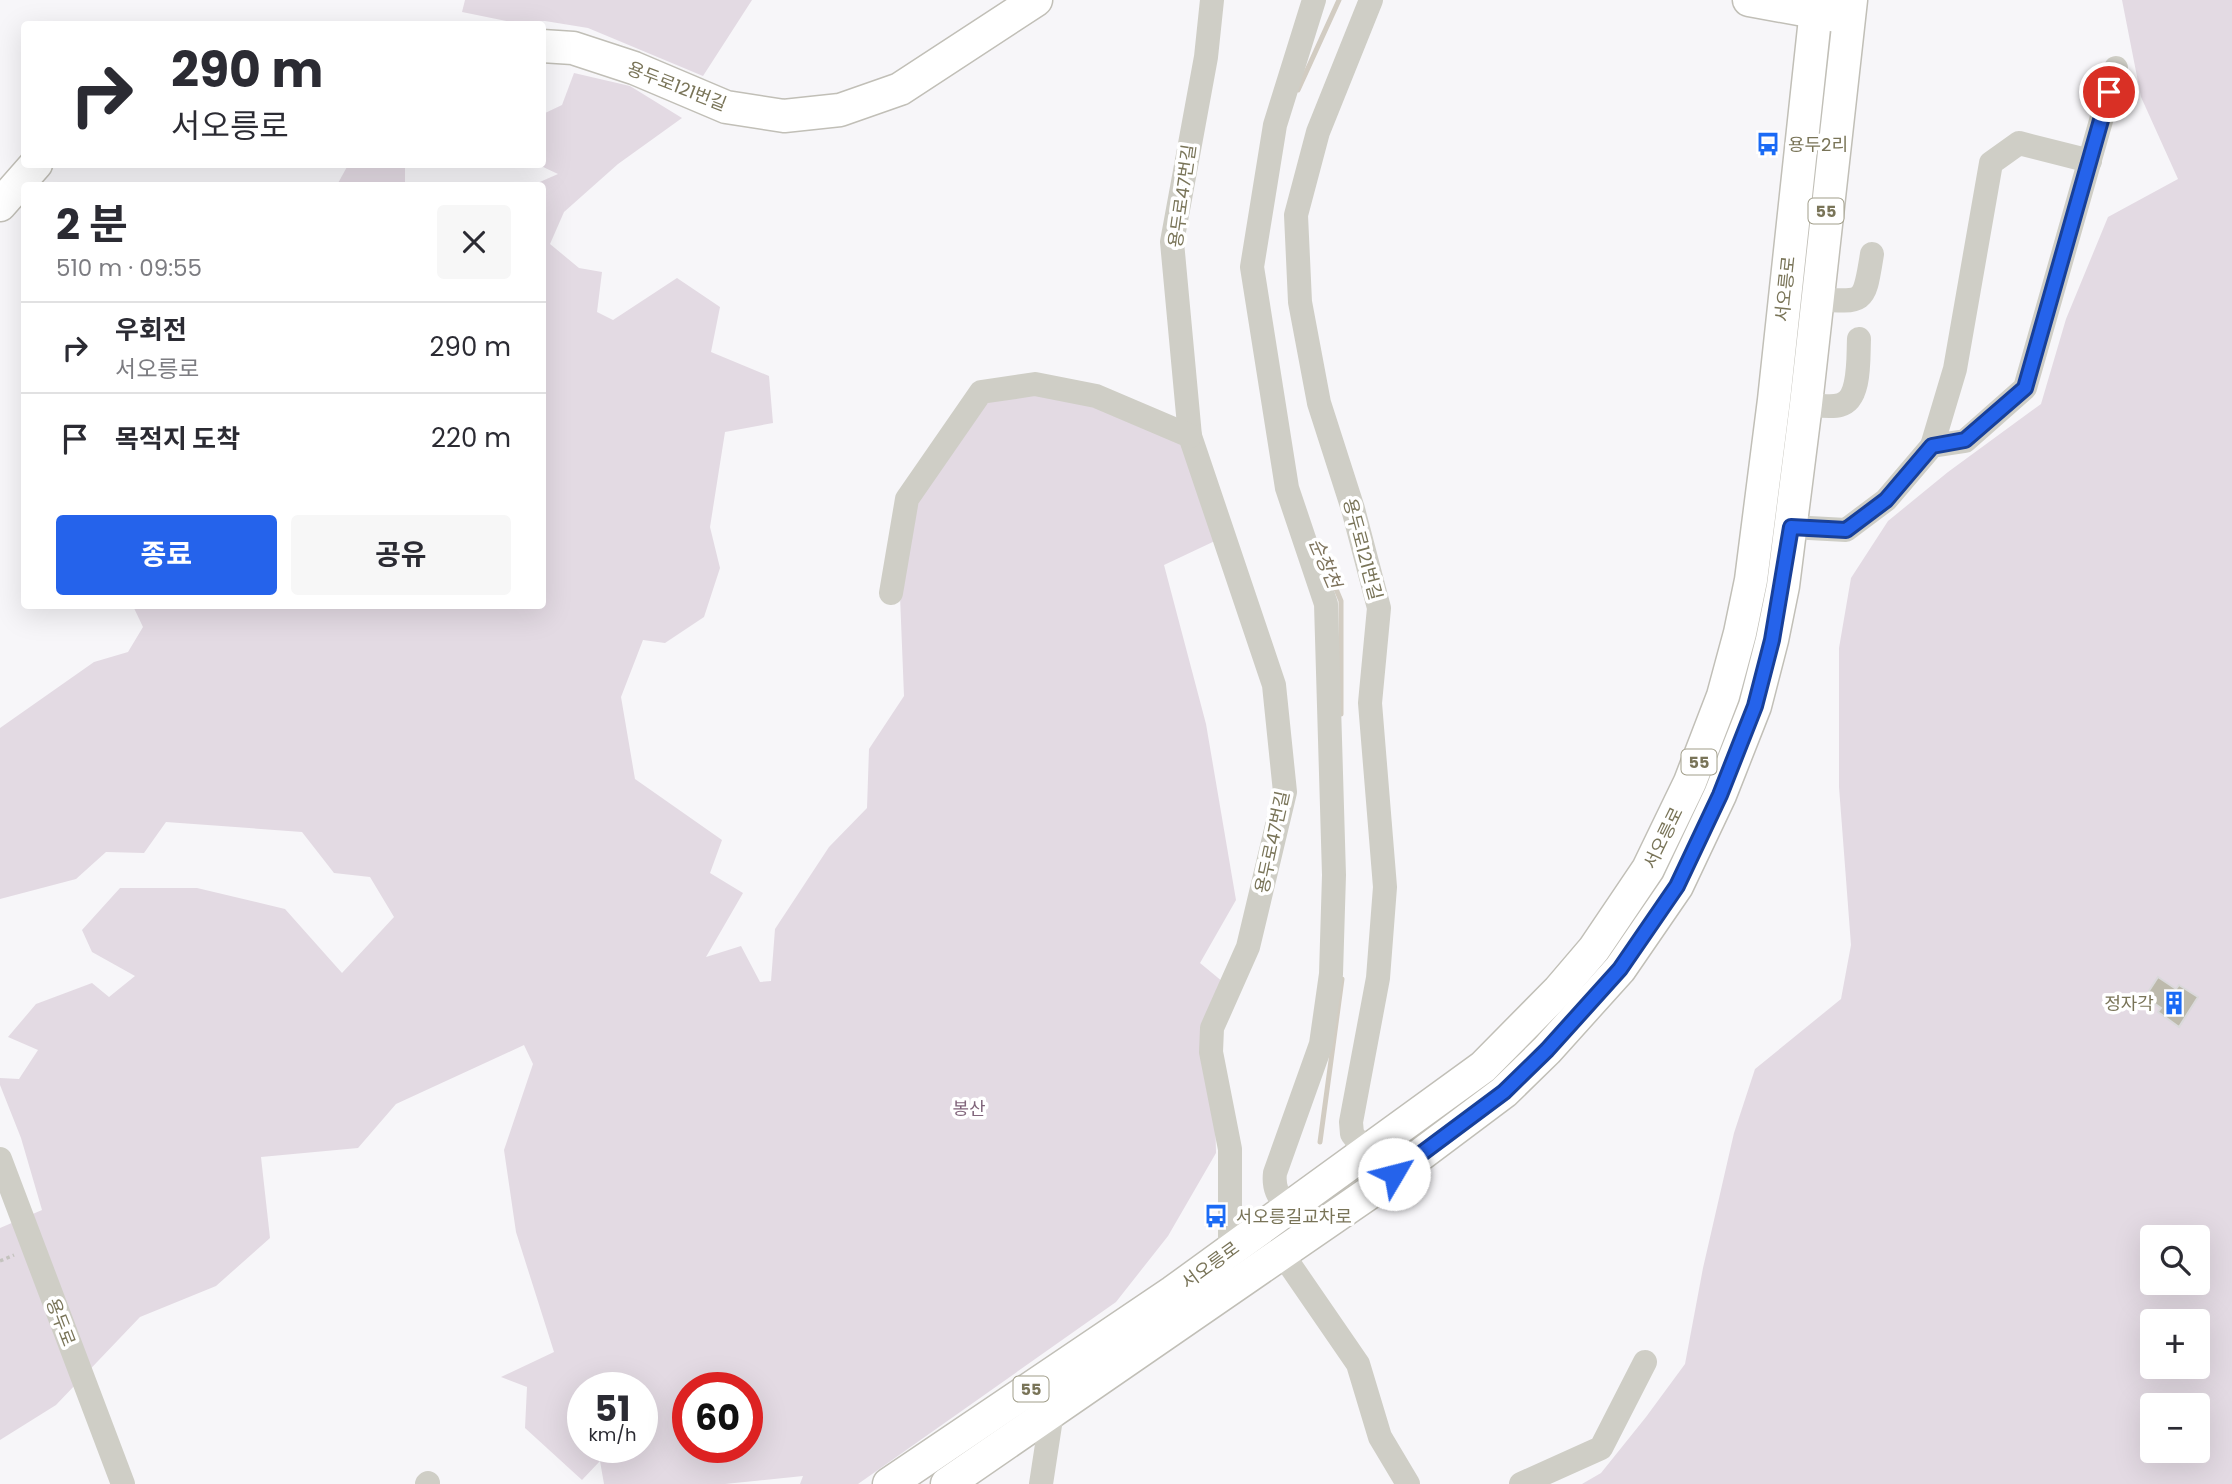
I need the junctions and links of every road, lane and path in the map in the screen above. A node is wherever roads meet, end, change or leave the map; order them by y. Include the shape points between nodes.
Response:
1 (1036, 0) edge
2 (1212, 0) edge
3 (1314, 0) edge
4 (1371, 0) edge
5 (1749, 0) edge
6 (1816, 7) edge
7 (1850, 9) edge
8 (546, 46) edge
9 (2116, 68) dead end
10 (2090, 161) junction
11 (32, 168) edge
12 (0, 205) edge
13 (1872, 254) dead end
14 (1816, 299) junction
15 (1859, 339) dead end
16 (1806, 404) junction
17 (1190, 436) junction
18 (1932, 446) junction
19 (1791, 527) junction
20 (891, 593) dead end
21 (1365, 1150) junction
22 (0, 1158) edge
23 (1287, 1210) junction
24 (1230, 1251) junction
25 (1281, 1252) junction
26 (1645, 1362) dead end
27 (1058, 1371) junction
28 (1051, 1413) junction
29 (122, 1484) edge
30 (889, 1484) edge
31 (947, 1484) edge
32 (1041, 1484) edge
33 (1408, 1484) edge
34 (1521, 1484) edge

1 - 8 main road, 용두로121번길 via 901,89 841,110 784,116 726,107 610,60 573,48
2 - 17 street, 용두로47번길 via 1172,242
3 - 23 street via 1275,125 1252,267 1287,488 1326,604 1334,876 1331,974 1321,1044 1274,1182
4 - 21 street, 용두로121번길 via 1318,132 1296,215 1300,302 1319,403 1379,608 1370,704 1385,887 1378,978 1351,1122 1352,1134
5 - 6 main road
6 - 7 main road
6 - 21 main road, 서오릉로 / 55 via 1751,580 1723,696 1705,747 1648,869 1594,949 1483,1067
7 - 14 main road, 서오릉로 / 55
9 - 10 street
10 - 18 street via 2025,388 1965,440
10 - 18 street via 2019,143 1991,163 1955,369
11 - 12 main road
13 - 14 street via 1866,289 1860,297 1850,302
14 - 16 main road, 서오릉로 / 55
15 - 16 street via 1855,394 1838,406
16 - 19 main road, 서오릉로 / 55
17 - 20 street via 1096,396 1035,384 981,392 907,499
17 - 24 street, 용두로47번길 via 1274,685 1285,792 1248,947 1212,1027 1211,1052 1230,1149
18 - 19 street via 1886,500 1846,530
19 - 25 main road, 서오릉로 / 55 via 1772,640 1736,759 1677,886 1620,969 1504,1092
21 - 23 main road, 서오릉로 / 55
22 - 29 street, 용두로
23 - 24 main road, 서오릉로 / 55
24 - 27 main road, 서오릉로 / 55
25 - 28 main road, 서오릉로 / 55
25 - 33 street via 1358,1364 1380,1437
26 - 34 street via 1601,1448
27 - 28 street
27 - 30 main road, 서오릉로 / 55
28 - 31 main road, 서오릉로 / 55
28 - 32 street

